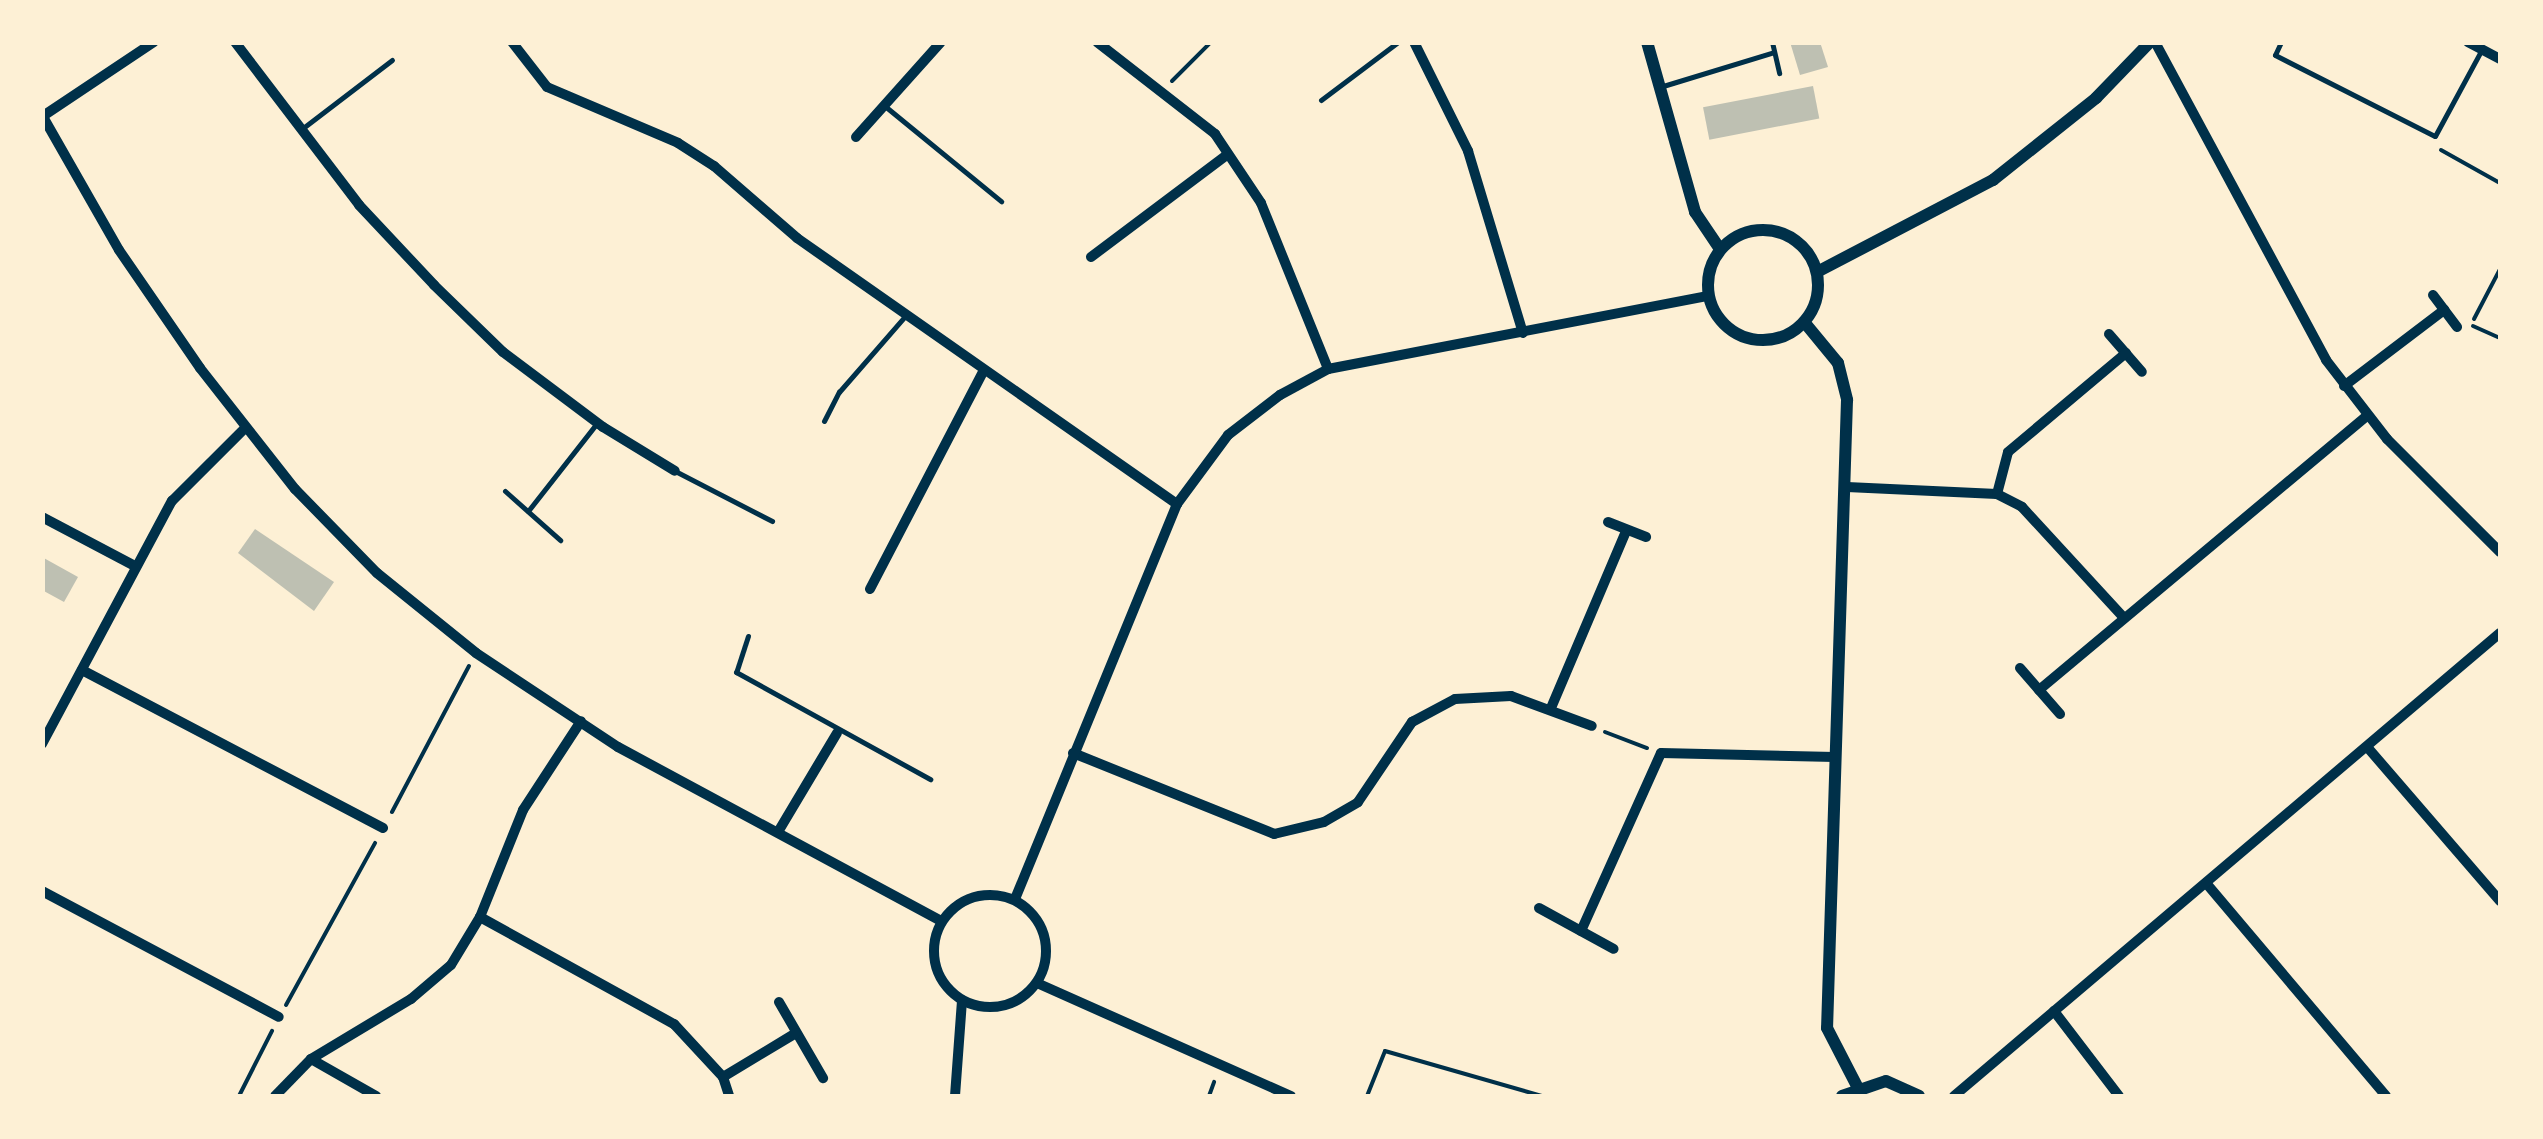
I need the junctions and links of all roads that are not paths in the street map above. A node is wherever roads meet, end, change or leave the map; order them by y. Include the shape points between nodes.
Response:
1 (154, 42) edge
2 (235, 42) edge
3 (512, 42) edge
4 (941, 42) edge
5 (1097, 42) edge
6 (1398, 42) edge
7 (1414, 42) edge
8 (1646, 42) edge
9 (1772, 42) edge
10 (2152, 42) edge
11 (2281, 42) edge
12 (2468, 42) edge
13 (2482, 50) junction
14 (1774, 52) junction
15 (2500, 59) edge
16 (392, 60) dead end
17 (1779, 72) dead end
18 (1659, 87) junction
19 (1321, 100) dead end
20 (884, 106) junction
21 (43, 115) edge
22 (301, 129) junction
23 (856, 137) dead end
24 (1228, 154) junction
25 (1001, 201) dead end
26 (1720, 249) junction
27 (1092, 258) dead end
28 (1817, 272) junction
29 (2433, 295) dead end
30 (1708, 296) junction
31 (2444, 310) junction
32 (905, 316) junction
33 (1805, 323) junction
34 (2457, 327) dead end
35 (1523, 334) junction
36 (2110, 334) dead end
37 (2126, 353) junction
38 (1328, 369) junction
39 (983, 372) junction
40 (2142, 372) dead end
41 (2344, 386) junction
42 (2367, 416) junction
43 (824, 421) dead end
44 (597, 423) junction
45 (244, 428) junction
46 (675, 470) joint
47 (1846, 487) junction
48 (505, 491) dead end
49 (1996, 494) junction
50 (1177, 504) junction
51 (528, 512) junction
52 (42, 517) edge
53 (772, 521) dead end
54 (1608, 522) dead end
55 (1626, 531) junction
56 (1646, 537) dead end
57 (560, 540) dead end
58 (2500, 552) edge
59 (135, 566) junction
60 (870, 589) dead end
61 (2124, 618) junction
62 (2500, 632) edge
63 (748, 636) dead end
64 (2020, 668) dead end
65 (82, 670) junction
66 (2040, 690) junction
67 (1551, 708) junction
68 (2060, 714) dead end
69 (581, 721) junction
70 (1592, 726) road end
71 (837, 732) junction
72 (42, 744) edge
73 (2368, 748) junction
74 (1073, 753) junction
75 (1835, 757) junction
76 (930, 780) dead end
77 (383, 828) road end
78 (778, 832) junction
79 (2206, 883) junction
80 (42, 891) edge
81 (1014, 899) junction
82 (2500, 901) edge
83 (1539, 908) dead end
84 (480, 918) junction
85 (941, 922) junction
86 (1582, 930) junction
87 (1614, 948) dead end
88 (1037, 983) junction
89 (962, 1000) junction
90 (780, 1002) dead end
91 (2054, 1011) junction
92 (279, 1017) road end
93 (796, 1033) junction
94 (310, 1059) junction
95 (723, 1077) junction
96 (823, 1078) dead end
97 (1856, 1086) junction
98 (275, 1096) edge
99 (376, 1096) edge
100 (729, 1096) edge
101 (955, 1096) edge
102 (1291, 1096) edge
103 (1842, 1096) edge
104 (1919, 1096) edge
105 (1954, 1096) edge
106 (2119, 1096) edge
107 (2386, 1096) edge

1 - 21 street
2 - 22 street
3 - 32 street via 547,87 678,143
4 - 20 street
5 - 24 street via 1196,114
6 - 19 lane
7 - 35 street via 1468,151
8 - 18 street
9 - 14 lane
10 - 28 street via 2096,98 1993,180
10 - 41 street
11 - 13 lane via 2275,54 2436,136
12 - 13 street
13 - 15 street
14 - 17 lane
14 - 18 lane
16 - 22 lane
18 - 26 street via 1695,212
20 - 23 street
20 - 25 lane
21 - 45 street via 118,250
22 - 44 street via 434,285 503,352
24 - 27 street
24 - 38 street via 1261,203
26 - 28 street via 1743,232 1780,230
26 - 30 street via 1712,260
28 - 33 street
29 - 31 street
30 - 33 street via 1718,318 1756,340
30 - 35 street
31 - 34 street
31 - 41 street
32 - 39 street
32 - 43 lane via 839,392
33 - 47 street via 1838,364 1847,400
35 - 38 street
36 - 37 street
37 - 40 street
37 - 49 street via 2008,452
38 - 50 street via 1228,435
39 - 50 street
39 - 60 street
41 - 42 street
42 - 58 street
42 - 61 street
44 - 46 street
44 - 51 lane
45 - 59 street via 172,501
45 - 69 street via 377,573 476,653
46 - 53 lane
47 - 49 street
47 - 75 street
48 - 51 lane
49 - 61 street via 2022,506
50 - 74 street
51 - 57 lane
52 - 59 street
54 - 55 street
55 - 56 street
55 - 67 street
59 - 65 street
61 - 66 street
62 - 73 street
63 - 71 lane via 736,672
64 - 66 street
65 - 72 street
65 - 77 street
66 - 68 street
67 - 70 street
67 - 74 street via 1483,693 1432,709 1412,722 1358,802 1324,822 1274,834
69 - 78 street
69 - 84 street via 523,810
71 - 76 lane
71 - 78 street
73 - 79 street
73 - 82 street
74 - 81 street
75 - 86 street via 1661,753
75 - 97 street via 1827,1028
78 - 85 street
79 - 91 street
79 - 107 street
80 - 92 street
81 - 85 street via 972,897
81 - 88 street via 1044,934 1047,954
83 - 86 street
84 - 94 street via 451,965 411,999
84 - 95 street via 674,1024
85 - 89 street via 934,962
86 - 87 street
88 - 89 street via 1005,1006
88 - 102 street
89 - 101 street
90 - 93 street
91 - 105 street
91 - 106 street
93 - 95 street
93 - 96 street
94 - 98 street
94 - 99 street
95 - 100 street
97 - 103 street
97 - 104 street via 1886,1081

